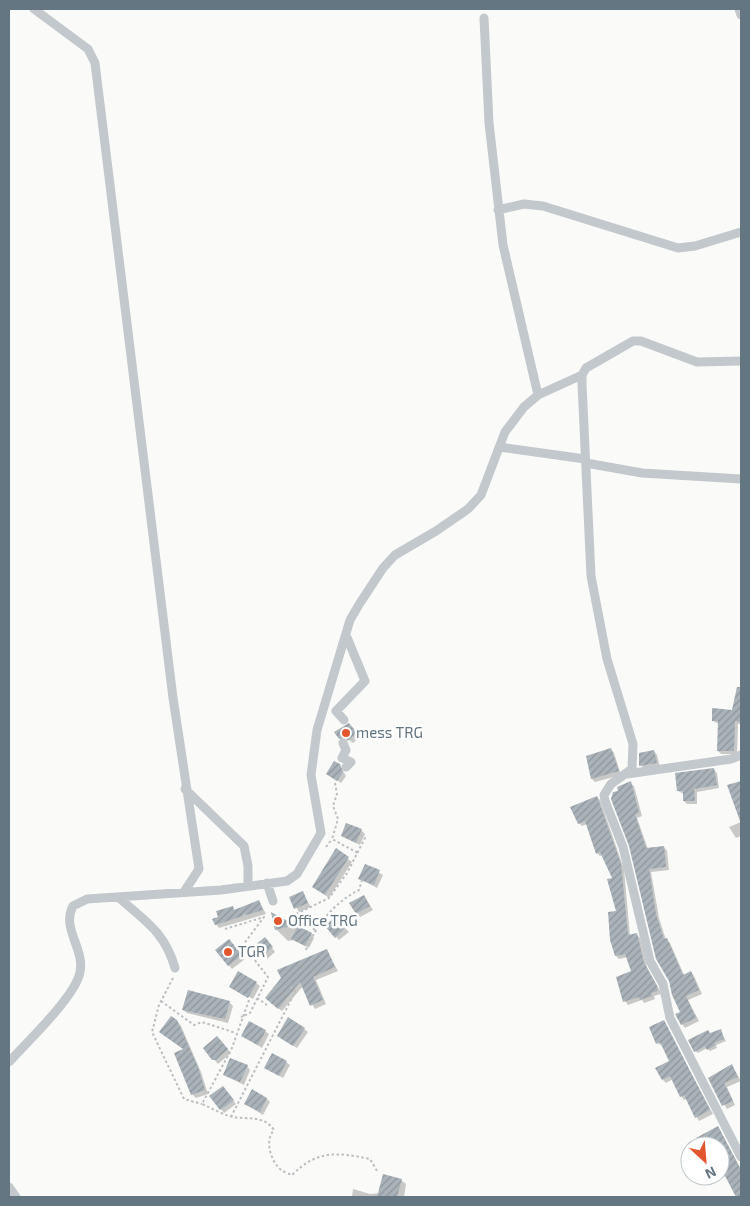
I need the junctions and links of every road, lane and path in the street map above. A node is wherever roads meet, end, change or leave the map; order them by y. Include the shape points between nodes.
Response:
1 (34, 9) edge
2 (739, 9) edge
3 (741, 15) edge
4 (484, 18) dead end
5 (498, 210) junction
6 (741, 232) edge
7 (741, 362) edge
8 (582, 375) junction
9 (538, 395) junction
10 (499, 447) junction
11 (586, 461) junction
12 (741, 479) edge
13 (346, 635) junction
14 (344, 720) dead end
15 (342, 744) dead end
16 (741, 754) edge
17 (346, 768) dead end
18 (627, 774) junction
19 (335, 783) dead end
20 (185, 788) junction
21 (359, 834) dead end
22 (358, 853) junction
23 (362, 880) dead end
24 (267, 883) junction
25 (248, 886) junction
26 (184, 892) junction
27 (118, 897) junction
28 (273, 901) dead end
29 (225, 929) dead end
30 (315, 930) junction
31 (306, 950) dead end
32 (175, 968) joint
33 (290, 986) dead end
34 (257, 998) junction
35 (248, 1000) dead end
36 (161, 1001) junction
37 (267, 1005) dead end
38 (241, 1017) junction
39 (236, 1033) junction
40 (9, 1062) edge
41 (202, 1104) junction
42 (231, 1117) junction
43 (741, 1157) edge
44 (377, 1171) dead end
45 (9, 1187) edge
46 (16, 1197) edge

1 - 20 street via 88,49 95,63
2 - 3 street
4 - 5 street via 489,123
5 - 6 street via 524,204 543,206 678,248
5 - 9 street via 503,245
7 - 8 street via 697,362 642,341 633,342 592,363
8 - 9 street
8 - 11 street
9 - 10 street via 505,432
10 - 11 street
10 - 13 street via 481,495 436,531 408,545 383,568 350,620
11 - 12 street via 642,473
11 - 18 street via 590,576 607,659 633,744 632,769
13 - 14 street via 365,682 336,711
13 - 24 street via 317,730 312,762 311,776 321,833 297,874 287,881
15 - 17 street via 346,750 342,758 351,762
16 - 18 street via 731,759
18 - 43 street via 611,784 604,795 623,846 650,961 663,984 670,1018
19 - 22 path via 337,794 333,806 338,819 332,839
20 - 25 street via 244,846
20 - 26 street via 199,869
21 - 22 path via 365,838
22 - 30 path via 329,898 296,914
23 - 30 path via 359,890 348,896
24 - 25 street
24 - 28 street
25 - 26 street
26 - 27 street
27 - 32 street via 161,936 169,948
27 - 40 street via 88,899 73,906 68,921 80,960 78,981
29 - 34 path via 264,917 243,945 268,977
30 - 31 path
32 - 36 path via 172,984
33 - 42 path via 295,992
34 - 37 path
34 - 38 path via 250,1013
35 - 38 path
36 - 39 path via 194,1025 202,1022
36 - 41 path via 152,1032 184,1099
38 - 39 path
39 - 41 path via 232,1048
41 - 42 path
42 - 44 path via 251,1116 270,1125 274,1130 268,1143 271,1154 281,1170 292,1175 307,1161 331,1153 370,1159
45 - 46 street

